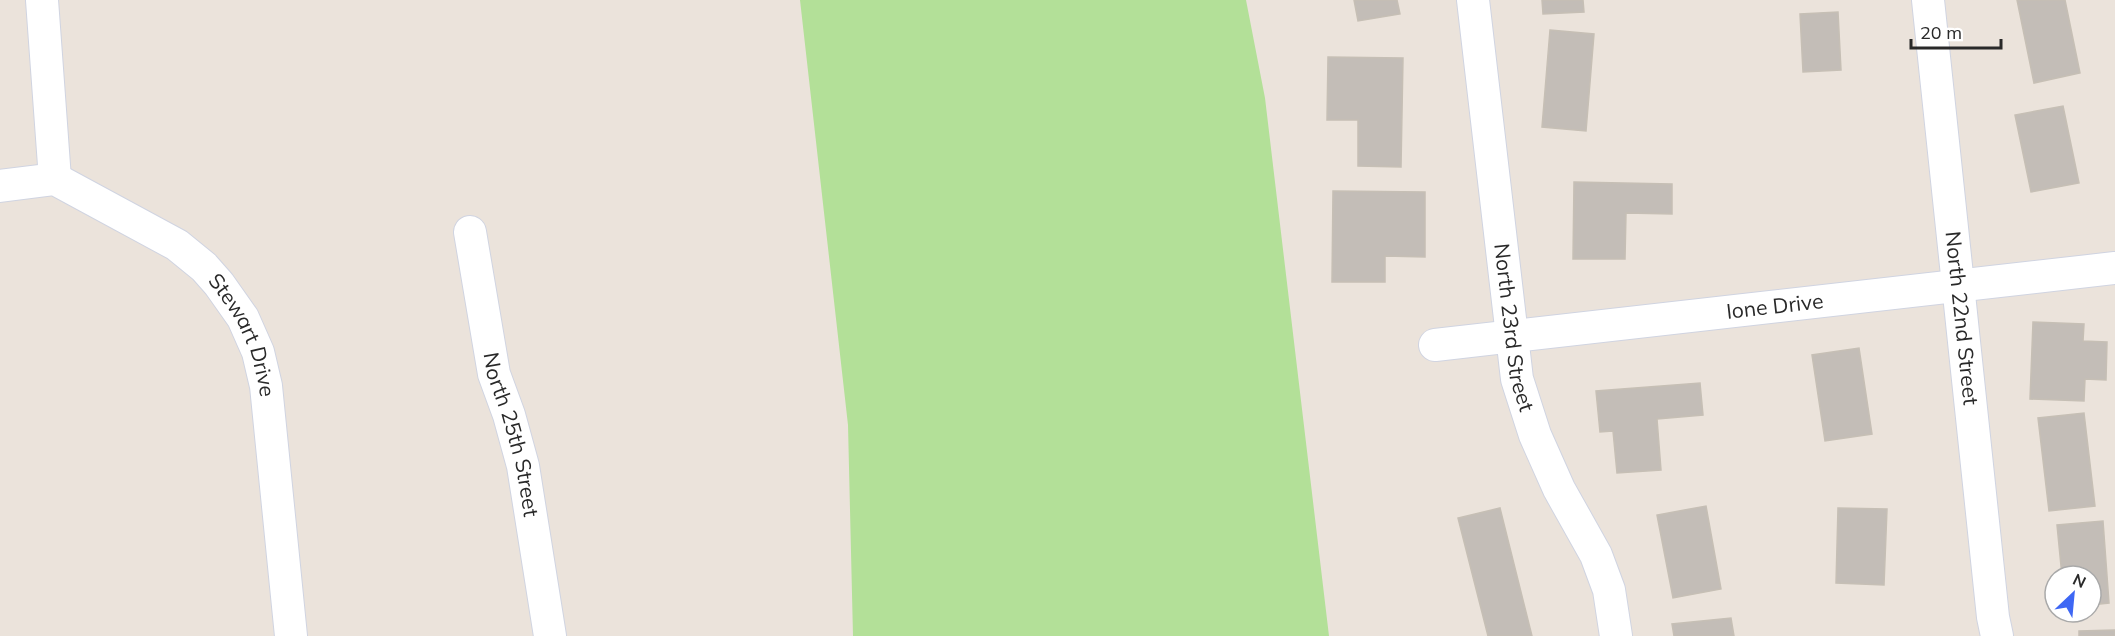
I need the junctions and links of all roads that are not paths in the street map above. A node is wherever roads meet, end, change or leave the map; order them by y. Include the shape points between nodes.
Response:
1 (42, 0) edge
2 (1473, 0) edge
3 (1928, 0) edge
4 (55, 179) junction
5 (0, 186) edge
6 (470, 232) dead end
7 (2115, 268) edge
8 (1959, 286) junction
9 (1511, 337) junction
10 (1435, 345) dead end
11 (291, 636) edge
12 (550, 636) edge
13 (1616, 636) edge
14 (1997, 636) edge

1 - 4 street
2 - 9 street, North 23rd Street
3 - 8 street, North 22nd Street
4 - 5 street
4 - 11 street, Stewart Drive via 177,245 204,267 243,318 258,352 266,386
6 - 12 street, North 25th Street via 494,374 523,466
7 - 8 street, Ione Drive
8 - 9 street, Ione Drive
8 - 14 street, North 22nd Street
9 - 10 street, Ione Drive
9 - 13 street, North 23rd Street via 1517,379 1535,435 1559,489 1596,555 1609,590

